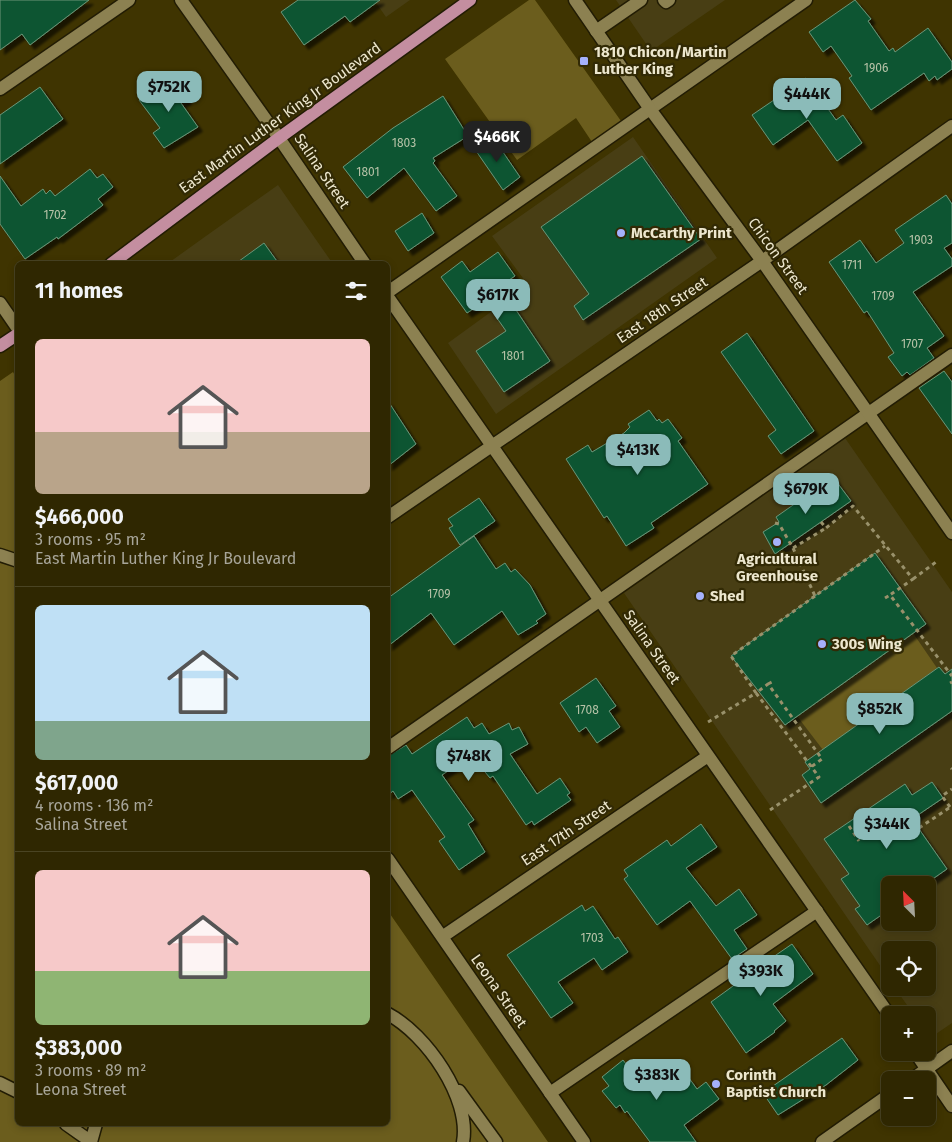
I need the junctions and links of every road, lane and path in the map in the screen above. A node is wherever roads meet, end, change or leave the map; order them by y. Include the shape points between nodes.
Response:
1 (129, 0) edge
2 (182, 0) edge
3 (470, 0) edge
4 (575, 0) edge
5 (641, 0) edge
6 (664, 0) edge
7 (669, 0) edge
8 (806, 0) edge
9 (596, 31) junction
10 (0, 89) edge
11 (650, 109) junction
12 (952, 126) edge
13 (280, 138) junction
14 (115, 261) edge
15 (363, 261) edge
16 (762, 261) junction
17 (390, 291) edge
18 (390, 300) edge
19 (0, 304) edge
20 (15, 325) edge
21 (15, 336) edge
22 (0, 346) edge
23 (952, 355) edge
24 (868, 413) junction
25 (492, 446) junction
26 (390, 516) edge
27 (821, 522) dead end
28 (775, 523) dead end
29 (826, 528) junction
30 (952, 533) edge
31 (885, 546) junction
32 (793, 548) junction
33 (0, 555) edge
34 (15, 560) edge
35 (936, 562) dead end
36 (913, 579) junction
37 (890, 595) junction
38 (815, 596) junction
39 (885, 598) dead end
40 (600, 601) junction
41 (951, 679) edge
42 (774, 681) dead end
43 (768, 684) junction
44 (756, 693) junction
45 (708, 722) dead end
46 (390, 747) edge
47 (708, 756) junction
48 (811, 767) junction
49 (952, 789) edge
50 (951, 806) edge
51 (770, 810) dead end
52 (858, 819) dead end
53 (849, 826) dead end
54 (919, 828) dead end
55 (868, 834) dead end
56 (859, 841) dead end
57 (390, 862) edge
58 (817, 911) junction
59 (442, 938) junction
60 (883, 1006) edge
61 (390, 1016) edge
62 (952, 1051) edge
63 (921, 1061) edge
64 (442, 1068) junction
65 (927, 1069) junction
66 (924, 1071) edge
67 (0, 1083) edge
68 (15, 1090) edge
69 (550, 1093) junction
70 (881, 1100) edge
71 (952, 1106) edge
72 (69, 1126) edge
73 (95, 1126) edge
74 (91, 1142) edge
75 (463, 1142) edge
76 (496, 1142) edge
77 (584, 1142) edge
78 (822, 1142) edge

1 - 10 street
2 - 13 street, Salina Street
3 - 13 main road, East Martin Luther King Jr Boulevard
4 - 9 street, Chicon Street
5 - 9 street
6 - 7 street
8 - 11 street
9 - 11 street, Chicon Street
11 - 16 street, Chicon Street
11 - 17 street
12 - 16 street, East 18th Street
13 - 14 main road, East Martin Luther King Jr Boulevard
13 - 15 street, Salina Street
16 - 24 street, Chicon Street
16 - 25 street, East 18th Street
18 - 25 street, Salina Street
19 - 20 street
21 - 22 main road
23 - 24 street
24 - 30 street, Chicon Street
24 - 40 street
25 - 26 street, East 18th Street
25 - 40 street, Salina Street
27 - 29 path
28 - 32 path via 783,529
29 - 31 path via 853,506
29 - 32 path
31 - 36 path
31 - 38 path
32 - 38 path
33 - 34 street
35 - 36 path
36 - 37 path
37 - 39 path
37 - 41 path
38 - 44 path via 731,656
40 - 46 street
40 - 47 street, Salina Street
42 - 43 path
43 - 44 path
43 - 48 path via 822,759
44 - 45 path
44 - 48 path
47 - 58 street, Salina Street
47 - 59 street, East 17th Street
48 - 51 path via 819,777
49 - 50 path via 942,796
50 - 54 path
52 - 55 path
53 - 56 path
57 - 59 street, Leona Street
58 - 60 street, Salina Street
58 - 69 street
59 - 69 street, Leona Street
61 - 64 street via 410,1031
62 - 65 street
63 - 65 street
64 - 75 street via 462,1109
64 - 76 street
65 - 66 street
65 - 71 street
67 - 68 street
69 - 77 street, Leona Street
70 - 78 street
72 - 74 street
73 - 74 street

